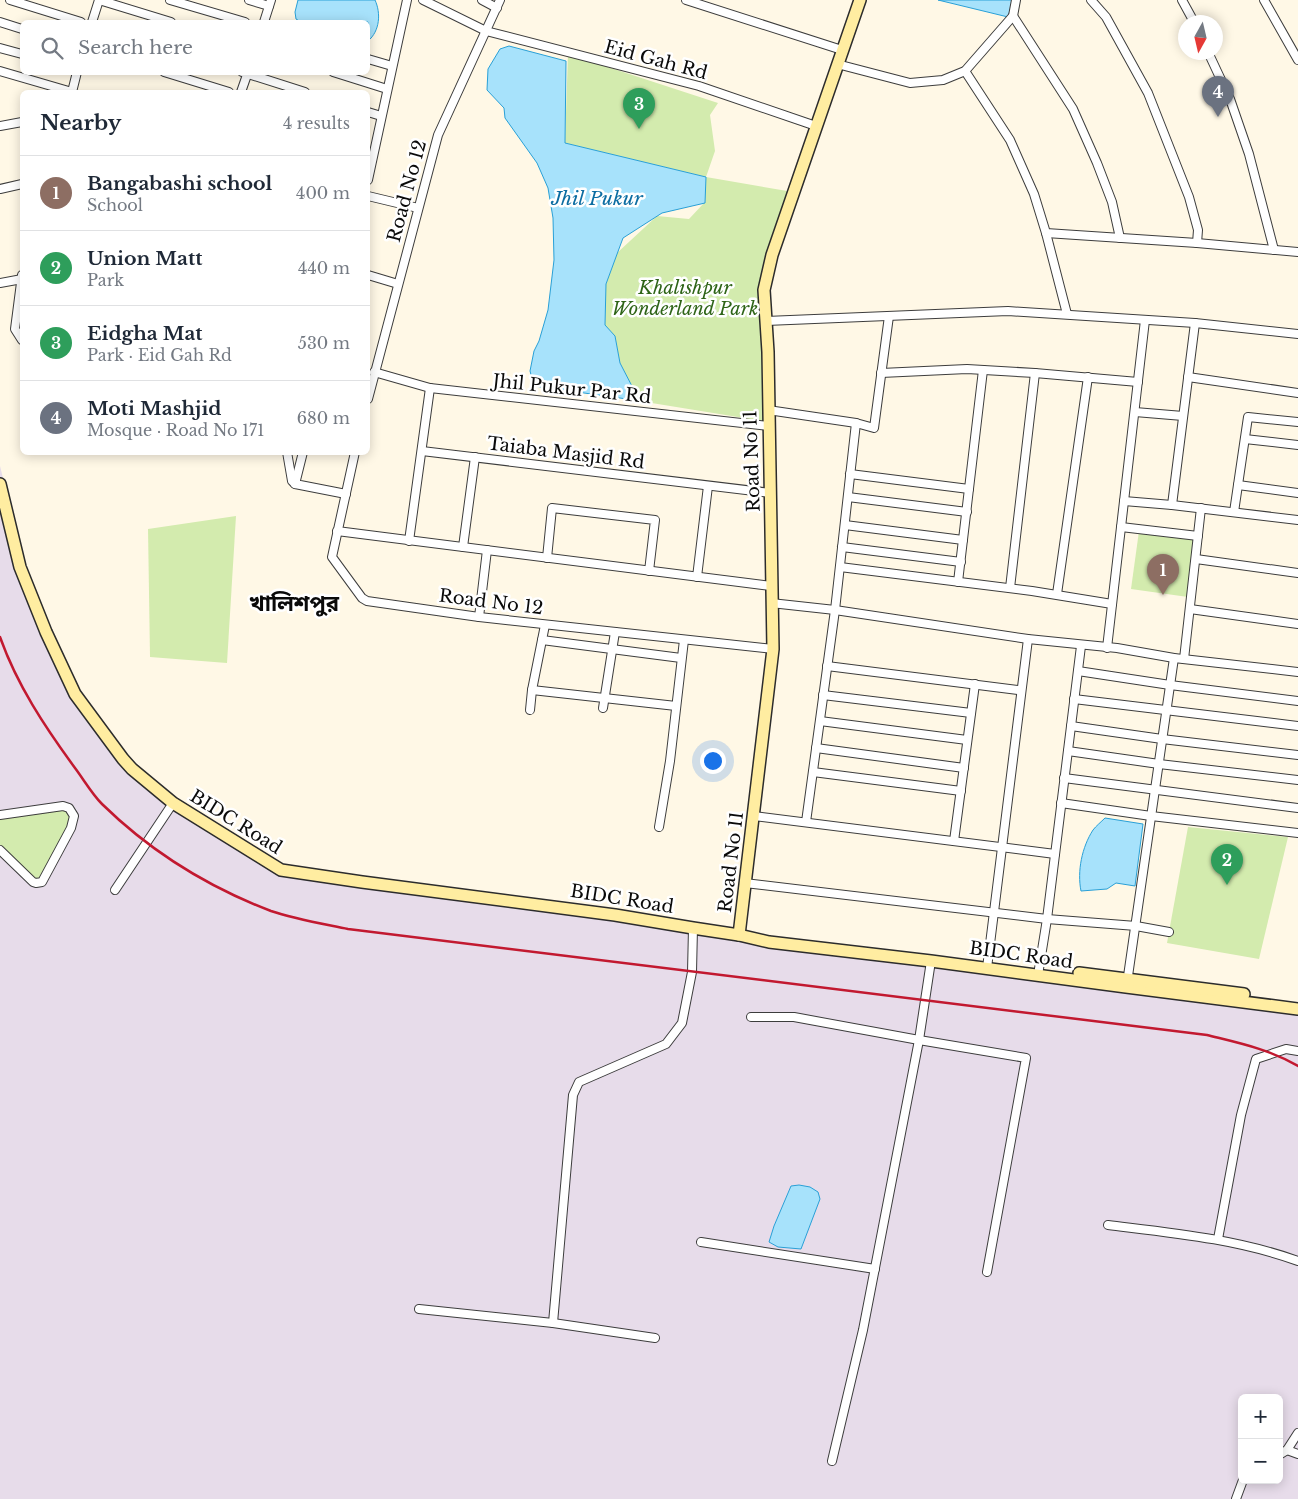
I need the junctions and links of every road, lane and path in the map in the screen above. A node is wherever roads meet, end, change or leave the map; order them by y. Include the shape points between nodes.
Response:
1 (10, 0) edge
2 (99, 0) edge
3 (170, 0) edge
4 (249, 0) edge
5 (407, 0) edge
6 (423, 0) edge
7 (482, 0) edge
8 (686, 0) edge
9 (860, 0) edge
10 (1016, 0) edge
11 (1091, 0) edge
12 (1182, 0) edge
13 (1264, 0) edge
14 (270, 3) edge
15 (499, 4) edge
16 (1190, 15) edge
17 (1013, 16) junction
18 (75, 20) edge
19 (93, 20) edge
20 (164, 20) edge
21 (238, 20) edge
22 (265, 20) edge
23 (0, 22) edge
24 (20, 28) edge
25 (486, 31) junction
26 (0, 48) edge
27 (842, 50) junction
28 (20, 53) edge
29 (370, 60) edge
30 (1212, 60) edge
31 (1298, 60) edge
32 (837, 64) junction
33 (392, 66) junction
34 (0, 71) edge
35 (965, 71) junction
36 (76, 75) edge
37 (174, 75) edge
38 (245, 75) edge
39 (252, 75) edge
40 (343, 75) edge
41 (387, 89) junction
42 (65, 90) edge
43 (72, 90) edge
44 (222, 90) edge
45 (242, 90) edge
46 (299, 90) edge
47 (370, 113) edge
48 (381, 116) junction
49 (20, 122) edge
50 (0, 126) edge
51 (816, 126) junction
52 (370, 136) edge
53 (376, 138) junction
54 (370, 163) edge
55 (20, 184) edge
56 (0, 189) edge
57 (370, 196) edge
58 (418, 208) junction
59 (1046, 233) junction
60 (1120, 238) junction
61 (1197, 243) junction
62 (1274, 250) junction
63 (1298, 252) edge
64 (370, 276) edge
65 (20, 279) edge
66 (0, 283) edge
67 (398, 284) junction
68 (20, 294) edge
69 (1067, 314) junction
70 (889, 316) junction
71 (1145, 320) junction
72 (766, 321) junction
73 (1195, 323) junction
74 (1298, 334) edge
75 (20, 337) edge
76 (983, 370) junction
77 (374, 372) junction
78 (881, 373) junction
79 (1035, 373) junction
80 (1088, 377) junction
81 (1188, 377) junction
82 (1138, 382) junction
83 (430, 388) junction
84 (370, 390) edge
85 (1298, 393) edge
86 (768, 410) junction
87 (1135, 412) junction
88 (1183, 416) junction
89 (856, 422) junction
90 (1298, 422) edge
91 (768, 426) junction
92 (1245, 439) junction
93 (1298, 445) edge
94 (422, 451) junction
95 (287, 455) edge
96 (302, 455) edge
97 (354, 455) edge
98 (475, 458) junction
99 (850, 474) junction
100 (0, 484) edge
101 (295, 484) junction
102 (1238, 485) junction
103 (708, 486) junction
104 (969, 489) junction
105 (1298, 492) edge
106 (770, 493) junction
107 (346, 494) junction
108 (848, 496) junction
109 (1124, 501) junction
110 (1172, 505) junction
111 (1201, 508) junction
112 (967, 512) junction
113 (1234, 512) junction
114 (1298, 520) edge
115 (845, 525) junction
116 (1121, 527) junction
117 (337, 531) junction
118 (1198, 536) junction
119 (963, 540) junction
120 (409, 541) junction
121 (463, 547) junction
122 (842, 547) junction
123 (487, 550) junction
124 (547, 558) junction
125 (1196, 559) junction
126 (961, 562) junction
127 (840, 567) junction
128 (649, 571) junction
129 (1298, 573) edge
130 (697, 577) junction
131 (958, 582) junction
132 (771, 586) junction
133 (1010, 588) junction
134 (1057, 594) junction
135 (771, 603) junction
136 (1112, 604) junction
137 (1190, 608) junction
138 (835, 610) junction
139 (479, 617) junction
140 (1298, 624) edge
141 (544, 625) junction
142 (615, 632) junction
143 (1028, 639) junction
144 (542, 640) junction
145 (684, 640) junction
146 (1081, 646) junction
147 (1107, 648) junction
148 (613, 649) junction
149 (773, 650) junction
150 (681, 658) junction
151 (1174, 658) junction
152 (1184, 659) junction
153 (828, 666) junction
154 (1078, 671) junction
155 (1298, 672) edge
156 (975, 684) junction
157 (1170, 685) junction
158 (532, 690) junction
159 (1018, 690) dead end
160 (823, 695) junction
161 (605, 698) junction
162 (1074, 699) junction
163 (1298, 701) edge
164 (676, 706) junction
165 (603, 708) dead end
166 (530, 710) dead end
167 (1166, 710) junction
168 (971, 713) junction
169 (820, 721) junction
170 (1071, 726) junction
171 (1298, 726) edge
172 (1162, 739) junction
173 (967, 740) junction
174 (816, 748) junction
175 (1068, 751) junction
176 (1298, 755) edge
177 (1159, 764) junction
178 (964, 768) junction
179 (1298, 770) edge
180 (813, 772) junction
181 (1064, 778) junction
182 (1297, 780) edge
183 (1155, 789) junction
184 (961, 791) junction
185 (173, 803) junction
186 (1061, 803) junction
187 (1298, 808) edge
188 (0, 815) edge
189 (754, 816) junction
190 (1151, 816) junction
191 (806, 822) junction
192 (659, 827) dead end
193 (1298, 833) edge
194 (954, 841) junction
195 (1001, 847) junction
196 (0, 850) edge
197 (1055, 854) junction
198 (745, 882) junction
199 (114, 890) dead end
200 (995, 912) junction
201 (1047, 919) junction
202 (1136, 926) junction
203 (693, 928) junction
204 (1169, 932) dead end
205 (739, 935) junction
206 (931, 961) junction
207 (987, 965) junction
208 (1039, 972) junction
209 (1127, 983) junction
210 (1298, 1001) edge
211 (1298, 1009) edge
212 (751, 1017) dead end
213 (919, 1040) junction
214 (1298, 1051) edge
215 (1108, 1225) dead end
216 (1218, 1239) junction
217 (701, 1242) dead end
218 (1298, 1261) edge
219 (875, 1269) junction
220 (987, 1272) dead end
221 (418, 1309) dead end
222 (553, 1323) junction
223 (655, 1338) dead end
224 (1298, 1432) edge
225 (1287, 1450) junction
226 (1283, 1452) edge
227 (1298, 1454) edge
228 (832, 1462) dead end
229 (1242, 1484) edge
230 (1236, 1499) edge

1 - 18 street
2 - 19 street
2 - 20 street
3 - 21 street
4 - 14 street
5 - 33 street
6 - 25 street, Eid Gah Rd
7 - 15 street
8 - 27 street
9 - 27 main road, Road No 11
10 - 17 street
11 - 61 street via 1106,17 1148,93 1189,197 1198,230
12 - 16 street
13 - 31 street
14 - 22 street
15 - 25 street, Road No 12
17 - 35 street
17 - 60 street via 1072,109 1112,202
23 - 24 street
25 - 51 street, Eid Gah Rd via 699,86
25 - 58 street, Road No 12 via 438,135
26 - 28 street
27 - 32 main road, Road No 11
29 - 33 street
30 - 62 street via 1250,154
32 - 35 street via 910,82 943,80
32 - 51 main road, Road No 11
33 - 41 street
34 - 42 street
35 - 59 street via 1010,140 1034,194
36 - 43 street
37 - 44 street
38 - 45 street
39 - 46 street
40 - 41 street
41 - 48 street
47 - 48 street
48 - 53 street
49 - 50 street
51 - 72 main road, Road No 11 via 772,255 764,290
52 - 53 street
53 - 54 street
55 - 56 street
57 - 58 street
58 - 67 street, Road No 12
59 - 60 street
59 - 69 street
60 - 61 street
61 - 62 street
62 - 63 street
64 - 67 street
65 - 66 street
67 - 77 street, Road No 12
68 - 75 street via 15,330
69 - 70 street via 1008,311
69 - 71 street
70 - 72 street
70 - 78 street
71 - 73 street
71 - 82 street
72 - 86 main road, Road No 11
73 - 74 street
73 - 81 street
76 - 78 street
76 - 79 street
76 - 104 street
77 - 83 street, Jhil Pukur Par Rd
77 - 84 street, Road No 12
78 - 89 street via 874,428
79 - 80 street
79 - 133 street
80 - 82 street
80 - 134 street
81 - 85 street
81 - 88 street
82 - 87 street
83 - 91 street, Jhil Pukur Par Rd
83 - 94 street
86 - 89 street
86 - 91 main road, Road No 11
87 - 88 street
87 - 109 street
88 - 110 street
89 - 99 street
90 - 92 street via 1248,417
91 - 106 main road, Road No 11
92 - 93 street
92 - 102 street
94 - 98 street, Taiaba Masjid Rd
94 - 120 street
95 - 101 street
96 - 101 street
97 - 107 street, Road No 12
98 - 103 street, Taiaba Masjid Rd
98 - 121 street
99 - 104 street
99 - 108 street
100 - 185 main road, BIDC Road via 20,567 75,694 123,759
101 - 107 street
102 - 105 street
102 - 113 street
103 - 106 street, Taiaba Masjid Rd
103 - 130 street
104 - 112 street
106 - 132 main road, Road No 11
107 - 117 street, Road No 12
108 - 112 street
108 - 115 street
109 - 110 street
109 - 116 street
110 - 111 street
111 - 113 street
111 - 118 street
112 - 119 street
113 - 114 street
115 - 119 street
115 - 122 street
116 - 118 street
116 - 136 street
117 - 120 street
117 - 139 street, Road No 12 via 332,556 362,598
118 - 125 street
119 - 126 street
120 - 121 street
121 - 123 street
122 - 126 street
122 - 127 street
123 - 124 street
123 - 139 street
124 - 128 street
124 - 128 street via 552,508 655,520
125 - 129 street
125 - 137 street
126 - 131 street
127 - 131 street
127 - 138 street
128 - 130 street
130 - 132 street
131 - 133 street
132 - 135 main road, Road No 11
133 - 134 street
134 - 136 street
135 - 138 street
135 - 149 main road, Road No 11
136 - 147 street
137 - 140 street
137 - 152 street
138 - 143 street
138 - 153 street
139 - 141 street, Road No 12
141 - 142 street, Road No 12
141 - 144 street
142 - 145 street, Road No 12
142 - 148 street
143 - 146 street
143 - 195 street
144 - 148 street
144 - 158 street
145 - 149 street, Road No 12
145 - 150 street
146 - 147 street
146 - 154 street
147 - 151 street
148 - 150 street
148 - 161 street
149 - 189 main road, Road No 11
150 - 164 street
151 - 152 street
151 - 157 street
152 - 155 street
153 - 156 street
153 - 160 street
154 - 157 street
154 - 162 street
156 - 159 street
156 - 168 street
157 - 163 street
157 - 167 street
158 - 161 street
158 - 166 street
160 - 168 street
160 - 169 street
161 - 164 street
161 - 165 street
162 - 167 street
162 - 170 street
164 - 192 street
167 - 171 street
167 - 172 street
168 - 173 street
169 - 173 street
169 - 174 street
170 - 172 street
170 - 175 street
172 - 176 street
172 - 177 street
173 - 178 street
174 - 178 street
174 - 180 street
175 - 177 street
175 - 181 street
177 - 182 street
177 - 183 street
178 - 184 street
179 - 182 street
180 - 184 street
180 - 191 street
181 - 183 street
181 - 186 street
183 - 187 street
183 - 190 street
184 - 194 street
185 - 199 street
185 - 203 main road, BIDC Road via 281,870
186 - 190 street
186 - 197 street
188 - 196 street via 63,806 69,808 74,816 71,828 42,882 33,882
189 - 191 street
189 - 198 main road, Road No 11
190 - 193 street
190 - 202 street
191 - 194 street
194 - 195 street
195 - 197 street
195 - 200 street
197 - 201 street
198 - 200 street
198 - 205 main road, Road No 11
200 - 201 street
200 - 207 street
201 - 202 street
201 - 208 street
202 - 204 street
202 - 209 street
203 - 205 main road, BIDC Road
203 - 222 street via 692,972 682,1023 666,1044 579,1082 573,1095
205 - 206 main road, BIDC Road via 770,942
205 - 207 main road, BIDC Road via 769,934
206 - 207 main road, BIDC Road
206 - 213 street
207 - 208 main road, BIDC Road
208 - 209 main road, BIDC Road
209 - 210 main road, BIDC Road
209 - 211 main road, BIDC Road
212 - 213 street via 794,1017
213 - 219 street
213 - 220 street via 1026,1058
214 - 216 street via 1286,1049 1256,1059 1241,1115
215 - 216 street
216 - 218 street
217 - 219 street
219 - 228 street via 864,1330
221 - 222 street
222 - 223 street
224 - 225 street
225 - 226 street
225 - 227 street
229 - 230 street

